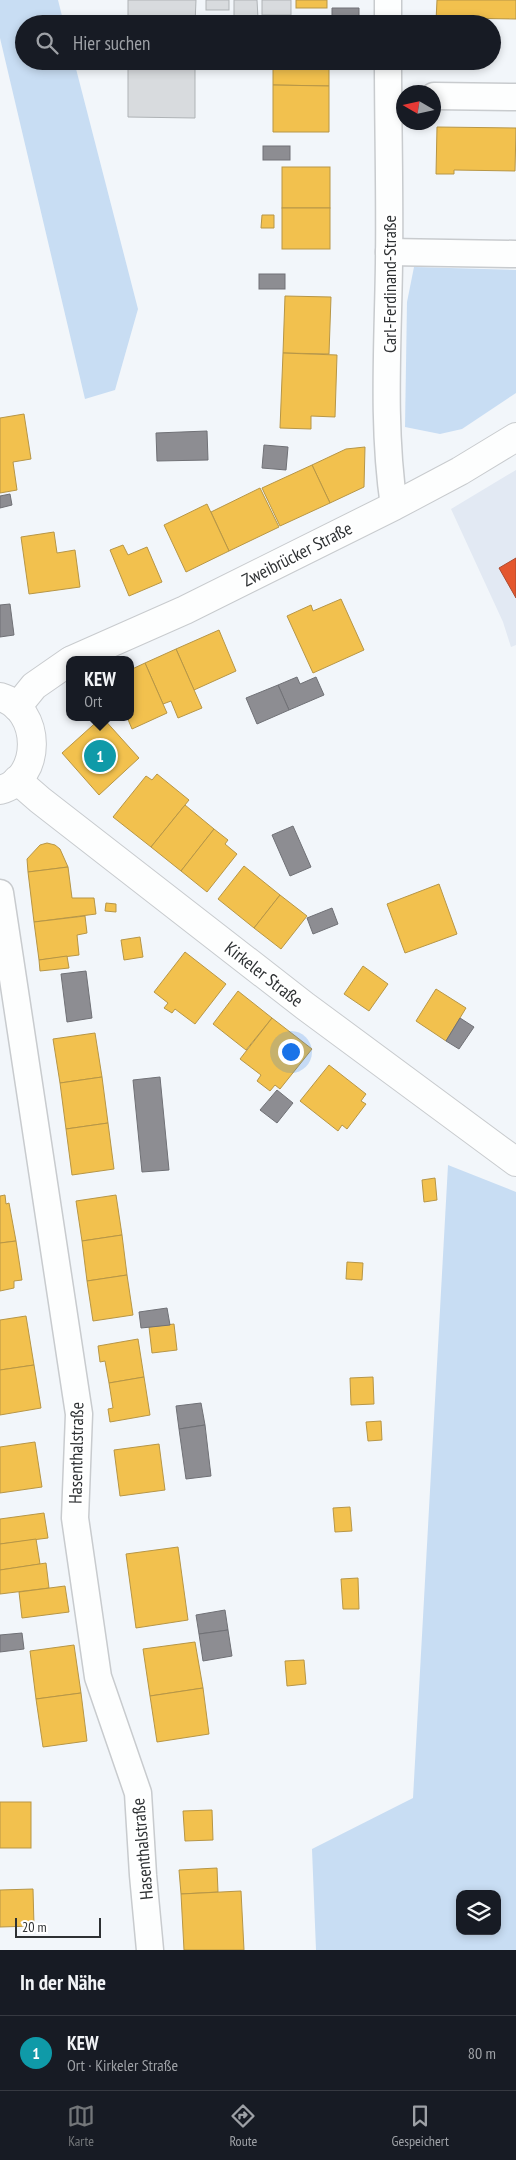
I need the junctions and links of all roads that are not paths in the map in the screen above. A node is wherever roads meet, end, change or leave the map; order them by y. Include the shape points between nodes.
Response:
1 (388, 0) edge
2 (388, 15) edge
3 (390, 70) edge
4 (396, 95) edge
5 (441, 96) edge
6 (516, 97) edge
7 (390, 252) junction
8 (516, 254) edge
9 (516, 437) edge
10 (394, 506) junction
11 (80, 656) edge
12 (66, 664) edge
13 (8, 702) edge
14 (9, 785) edge
15 (0, 893) edge
16 (516, 1162) edge
17 (150, 1950) edge

1 - 2 street
3 - 4 street, Carl-Ferdinand-Straße
4 - 7 street, Carl-Ferdinand-Straße
5 - 6 street
7 - 8 street
7 - 10 street, Carl-Ferdinand-Straße via 388,437
9 - 10 main road, Zweibrücker Straße
10 - 11 main road, Zweibrücker Straße via 185,610
12 - 13 main road, Zweibrücker Straße
13 - 14 main road via 27,719 32,735 32,752 27,767
14 - 16 main road, Kirkeler Straße via 40,800 305,1006
15 - 17 street, Hasenthalstraße via 79,1414 75,1518 98,1677 138,1793

